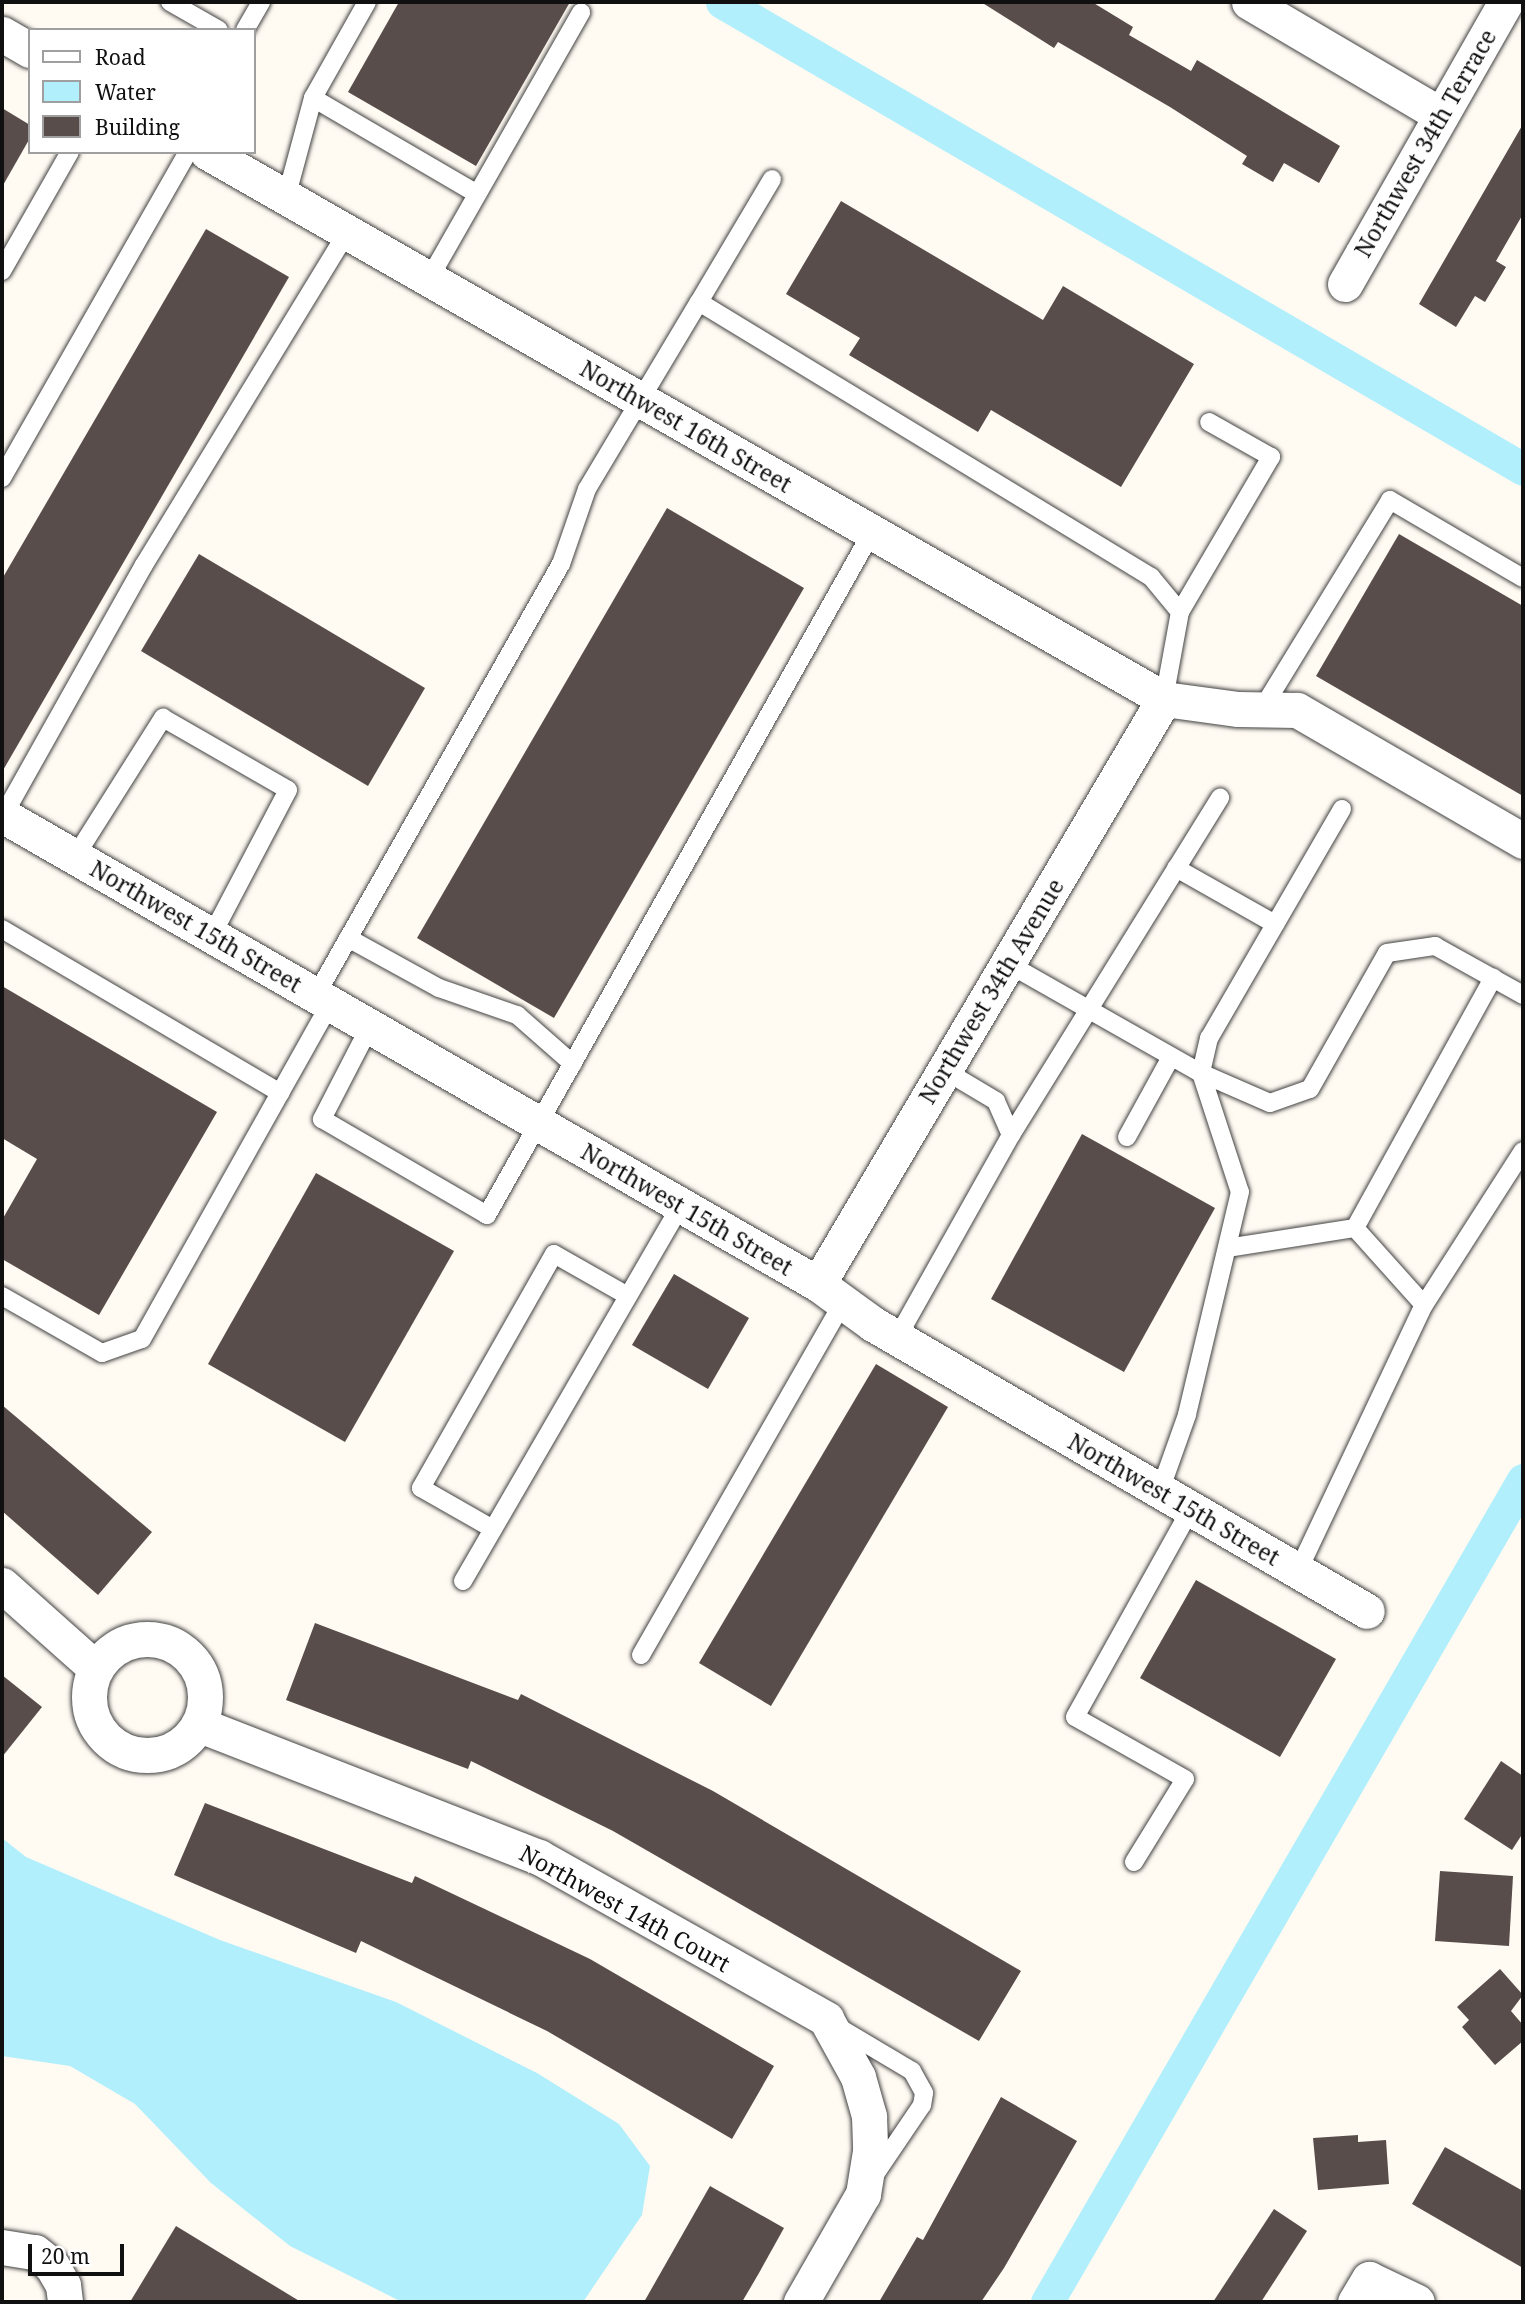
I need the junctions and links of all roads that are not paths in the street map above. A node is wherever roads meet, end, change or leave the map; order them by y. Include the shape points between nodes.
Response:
1 (170, 2) edge
2 (261, 2) edge
3 (367, 2) edge
4 (1249, 2) edge
5 (1506, 2) edge
6 (581, 12) dead end
7 (216, 28) edge
8 (246, 28) edge
9 (2, 34) edge
10 (28, 49) edge
11 (313, 98) junction
12 (1441, 115) junction
13 (69, 154) edge
14 (209, 154) edge
15 (772, 179) dead end
16 (477, 194) junction
17 (286, 198) junction
18 (347, 232) junction
19 (2, 271) edge
20 (429, 279) junction
21 (1345, 284) dead end
22 (699, 302) junction
23 (638, 398) junction
24 (1209, 422) dead end
25 (2, 478) edge
26 (872, 532) junction
27 (1523, 578) edge
28 (1180, 612) junction
29 (1164, 699) junction
30 (1262, 709) junction
31 (1220, 798) dead end
32 (1342, 809) dead end
33 (2, 815) edge
34 (1523, 841) edge
35 (75, 857) junction
36 (1177, 868) junction
37 (1275, 924) junction
38 (2, 929) edge
39 (212, 935) junction
40 (348, 938) junction
41 (1007, 963) junction
42 (1493, 978) junction
43 (1523, 995) edge
44 (323, 999) junction
45 (1089, 1010) junction
46 (370, 1026) junction
47 (1171, 1057) junction
48 (573, 1063) junction
49 (944, 1070) junction
50 (1200, 1073) junction
51 (280, 1093) junction
52 (539, 1124) junction
53 (1011, 1135) junction
54 (1127, 1138) dead end
55 (1523, 1151) edge
56 (681, 1205) junction
57 (1355, 1228) junction
58 (1227, 1248) junction
59 (831, 1293) junction
60 (2, 1296) edge
61 (628, 1296) junction
62 (1424, 1305) junction
63 (897, 1338) junction
64 (1160, 1491) junction
65 (1191, 1509) junction
66 (494, 1529) junction
67 (1298, 1571) junction
68 (463, 1581) dead end
69 (2, 1585) edge
70 (1367, 1611) dead end
71 (641, 1655) dead end
72 (96, 1668) junction
73 (200, 1725) junction
74 (1134, 1862) dead end
75 (826, 2020) junction
76 (863, 2194) junction
77 (2, 2247) edge
78 (1362, 2290) edge
79 (65, 2302) edge
80 (801, 2302) edge
81 (1417, 2302) edge

1 - 7 lane
2 - 8 lane
3 - 11 lane
4 - 12 street
5 - 12 street, Northwest 34th Terrace
6 - 16 lane
9 - 10 street
11 - 16 lane
11 - 17 lane
12 - 21 street, Northwest 34th Terrace
13 - 19 lane
14 - 17 street, Northwest 16th Street
14 - 25 lane
15 - 22 lane
16 - 20 lane
17 - 18 street, Northwest 16th Street
18 - 20 street, Northwest 16th Street
18 - 33 lane via 144,565
20 - 23 street, Northwest 16th Street
22 - 23 lane
22 - 28 lane via 1152,577
23 - 26 street, Northwest 16th Street
23 - 40 lane via 587,489 561,564
24 - 28 lane via 1271,457
26 - 29 street, Northwest 16th Street
26 - 48 lane
27 - 30 lane via 1390,500
28 - 29 lane
29 - 30 street
29 - 41 street, Northwest 34th Avenue
30 - 34 street via 1297,710
31 - 36 lane
32 - 37 lane
33 - 35 street, Northwest 15th Street
35 - 39 street, Northwest 15th Street
35 - 39 lane via 163,718 288,790
36 - 37 lane
36 - 45 lane
37 - 50 lane via 1209,1038
38 - 51 lane
39 - 44 street, Northwest 15th Street
40 - 44 lane
40 - 48 lane via 439,988 517,1015
41 - 45 lane
41 - 49 street, Northwest 34th Avenue
42 - 43 lane
42 - 50 lane via 1435,946 1387,953 1310,1090 1270,1102
42 - 57 lane
44 - 46 street, Northwest 15th Street
44 - 51 lane
45 - 47 lane
45 - 53 lane
46 - 52 street, Northwest 15th Street
46 - 52 lane via 322,1119 464,1202 488,1215
47 - 50 lane
47 - 54 lane
48 - 52 lane
49 - 53 lane via 996,1101
49 - 59 street, Northwest 34th Avenue
50 - 58 lane via 1241,1192
51 - 60 lane via 142,1339 102,1353
52 - 56 street, Northwest 15th Street
53 - 63 lane
55 - 62 lane
56 - 59 street, Northwest 15th Street
56 - 61 lane
57 - 58 lane
57 - 62 lane
58 - 64 lane via 1187,1415
59 - 63 street, Northwest 15th Street
59 - 71 lane
61 - 66 lane
61 - 66 lane via 554,1254 421,1488
62 - 67 lane
63 - 64 street, Northwest 15th Street
64 - 65 street, Northwest 15th Street
65 - 67 street, Northwest 15th Street
65 - 74 lane via 1075,1717 1185,1779
66 - 68 lane
67 - 70 street, Northwest 15th Street
69 - 72 street
72 - 73 street via 110,1651 130,1640 154,1638 175,1645 194,1659 204,1680 206,1703
72 - 73 street via 89,1690 90,1713 102,1734 119,1749 141,1756 165,1754 185,1743
73 - 75 street, Northwest 14th Court via 539,1857
75 - 76 street via 858,2077 869,2116 870,2151
75 - 76 lane via 912,2071 924,2093 922,2105
76 - 80 street
77 - 79 street via 35,2252 52,2266
78 - 81 street

